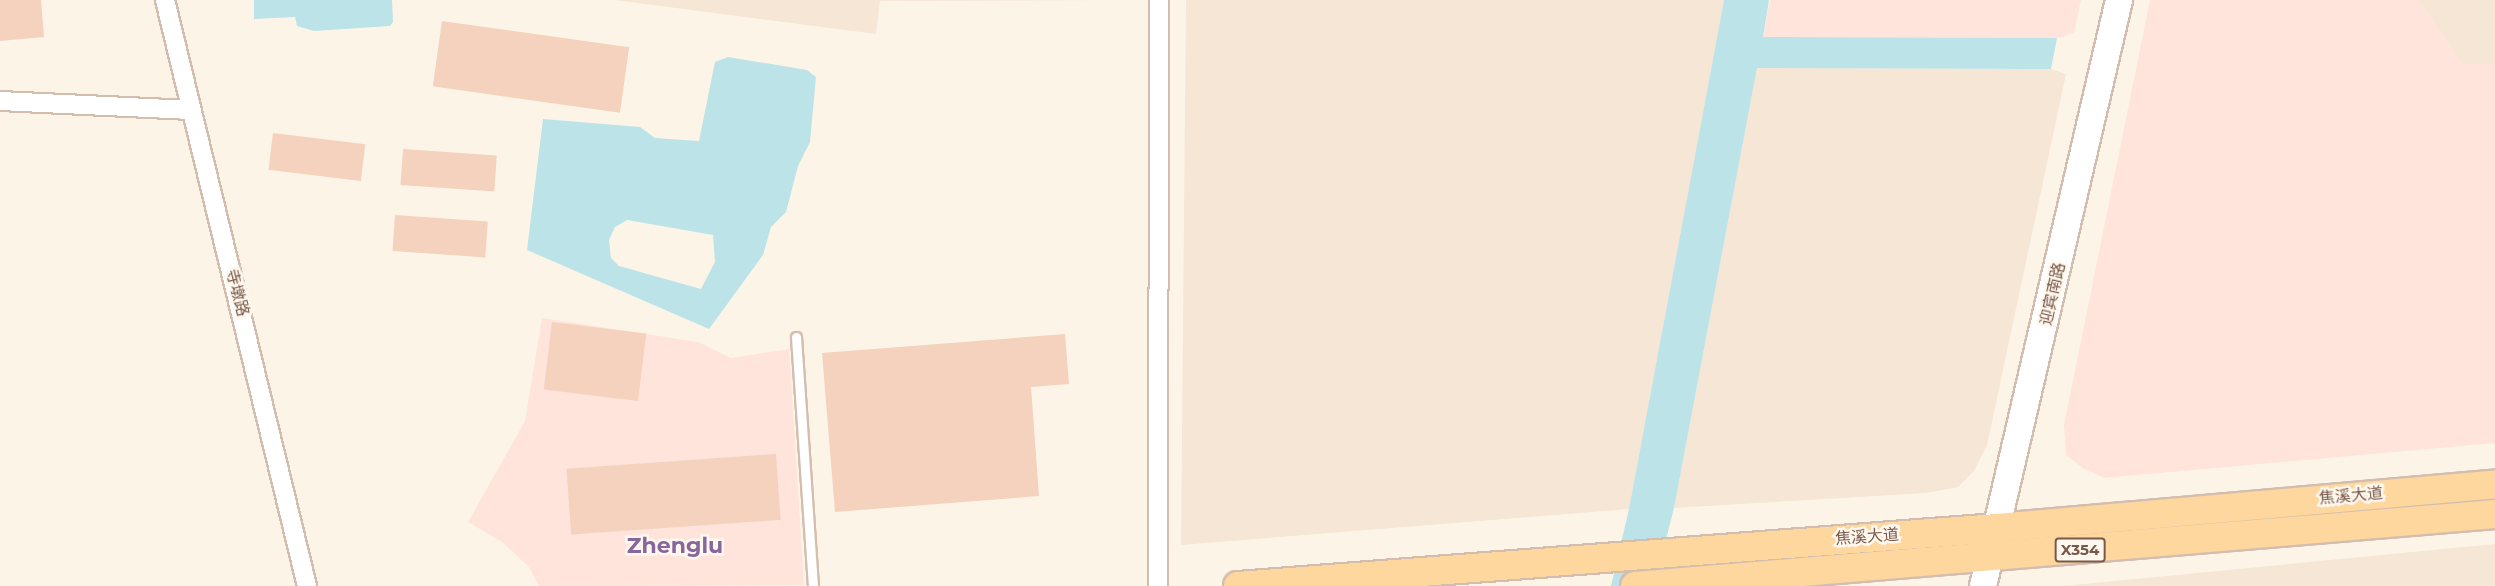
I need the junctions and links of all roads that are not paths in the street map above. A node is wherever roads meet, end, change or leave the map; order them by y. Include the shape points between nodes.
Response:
1 (165, 0) edge
2 (1159, 0) edge
3 (2119, 0) edge
4 (0, 101) edge
5 (189, 110) junction
6 (796, 337) dead end
7 (2495, 484) edge
8 (2495, 514) edge
9 (1997, 528) junction
10 (1991, 558) junction
11 (307, 586) edge
12 (813, 586) edge
13 (1158, 586) edge
14 (1238, 586) edge
15 (1635, 586) edge
16 (1983, 586) edge

1 - 5 street, 寺墩路
2 - 13 street
3 - 9 street, 迎宾南路
4 - 5 street
5 - 11 street, 寺墩路 via 255,362
6 - 12 lane
7 - 9 main road, 焦溪大道 / X354
8 - 10 main road, 焦溪大道 / X354
9 - 10 street, 迎宾南路
9 - 14 main road, 焦溪大道 / X354
10 - 15 main road, 焦溪大道 / X354
10 - 16 street, 迎宾南路

